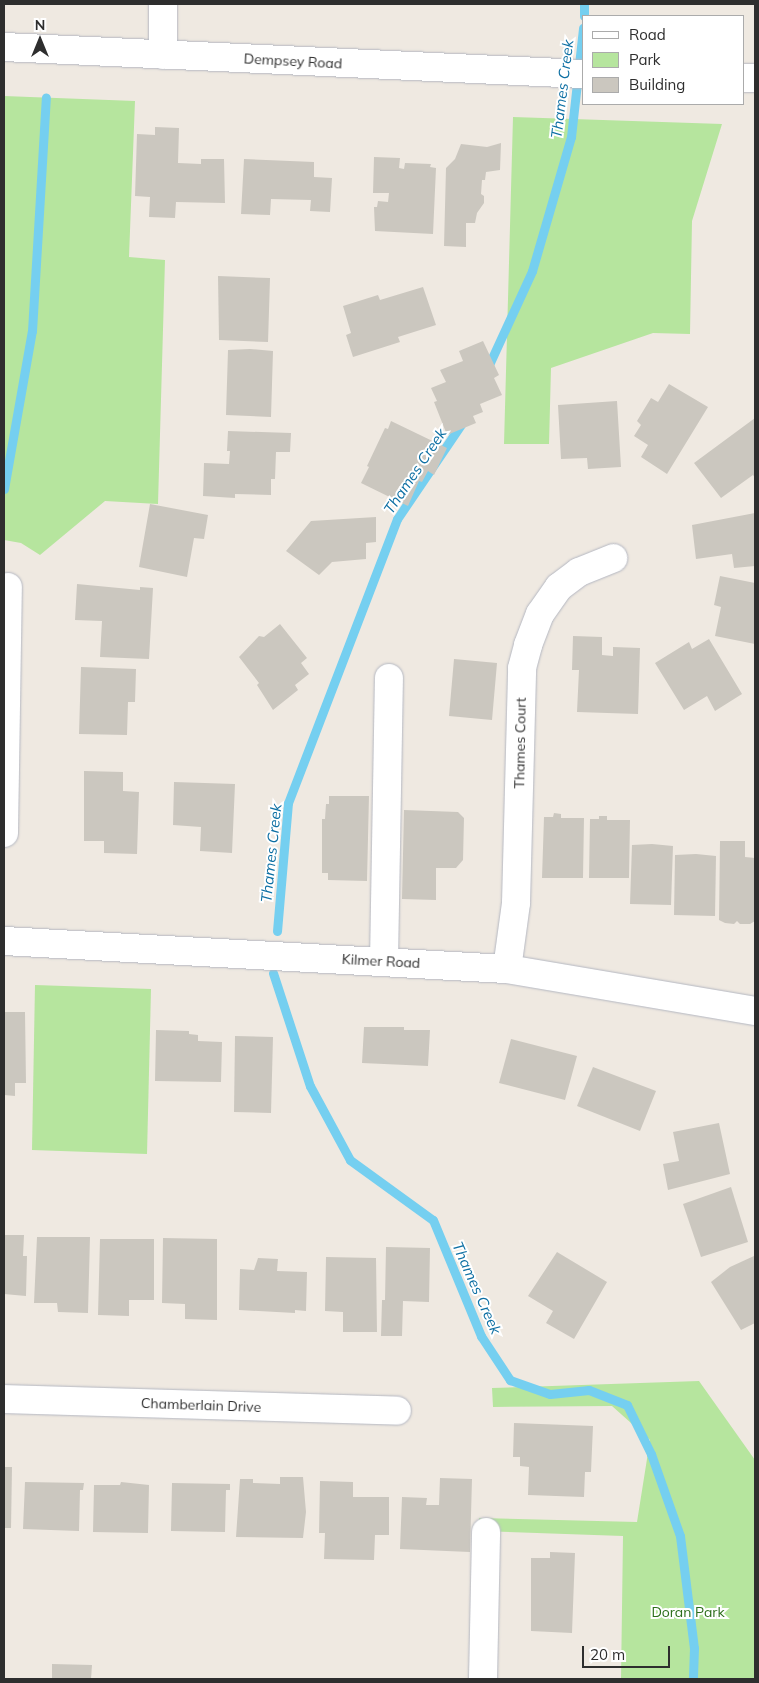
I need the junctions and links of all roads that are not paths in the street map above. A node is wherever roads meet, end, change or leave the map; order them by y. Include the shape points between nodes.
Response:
1 (163, 4) edge
2 (4, 47) edge
3 (163, 55) junction
4 (582, 74) edge
5 (613, 558) dead end
6 (8, 587) dead end
7 (389, 678) dead end
8 (4, 833) edge
9 (4, 941) edge
10 (384, 961) junction
11 (507, 969) junction
12 (755, 1011) edge
13 (4, 1399) edge
14 (398, 1411) dead end
15 (486, 1532) dead end
16 (482, 1679) edge

1 - 3 street
2 - 3 street, Dempsey Road
3 - 4 street, Dempsey Road
5 - 11 street, Thames Court via 579,572 559,587 540,614 522,668 516,903
6 - 8 street
7 - 10 street
9 - 10 street, Kilmer Road
10 - 11 street, Kilmer Road
11 - 12 street, Kilmer Road
13 - 14 street, Chamberlain Drive
15 - 16 street

